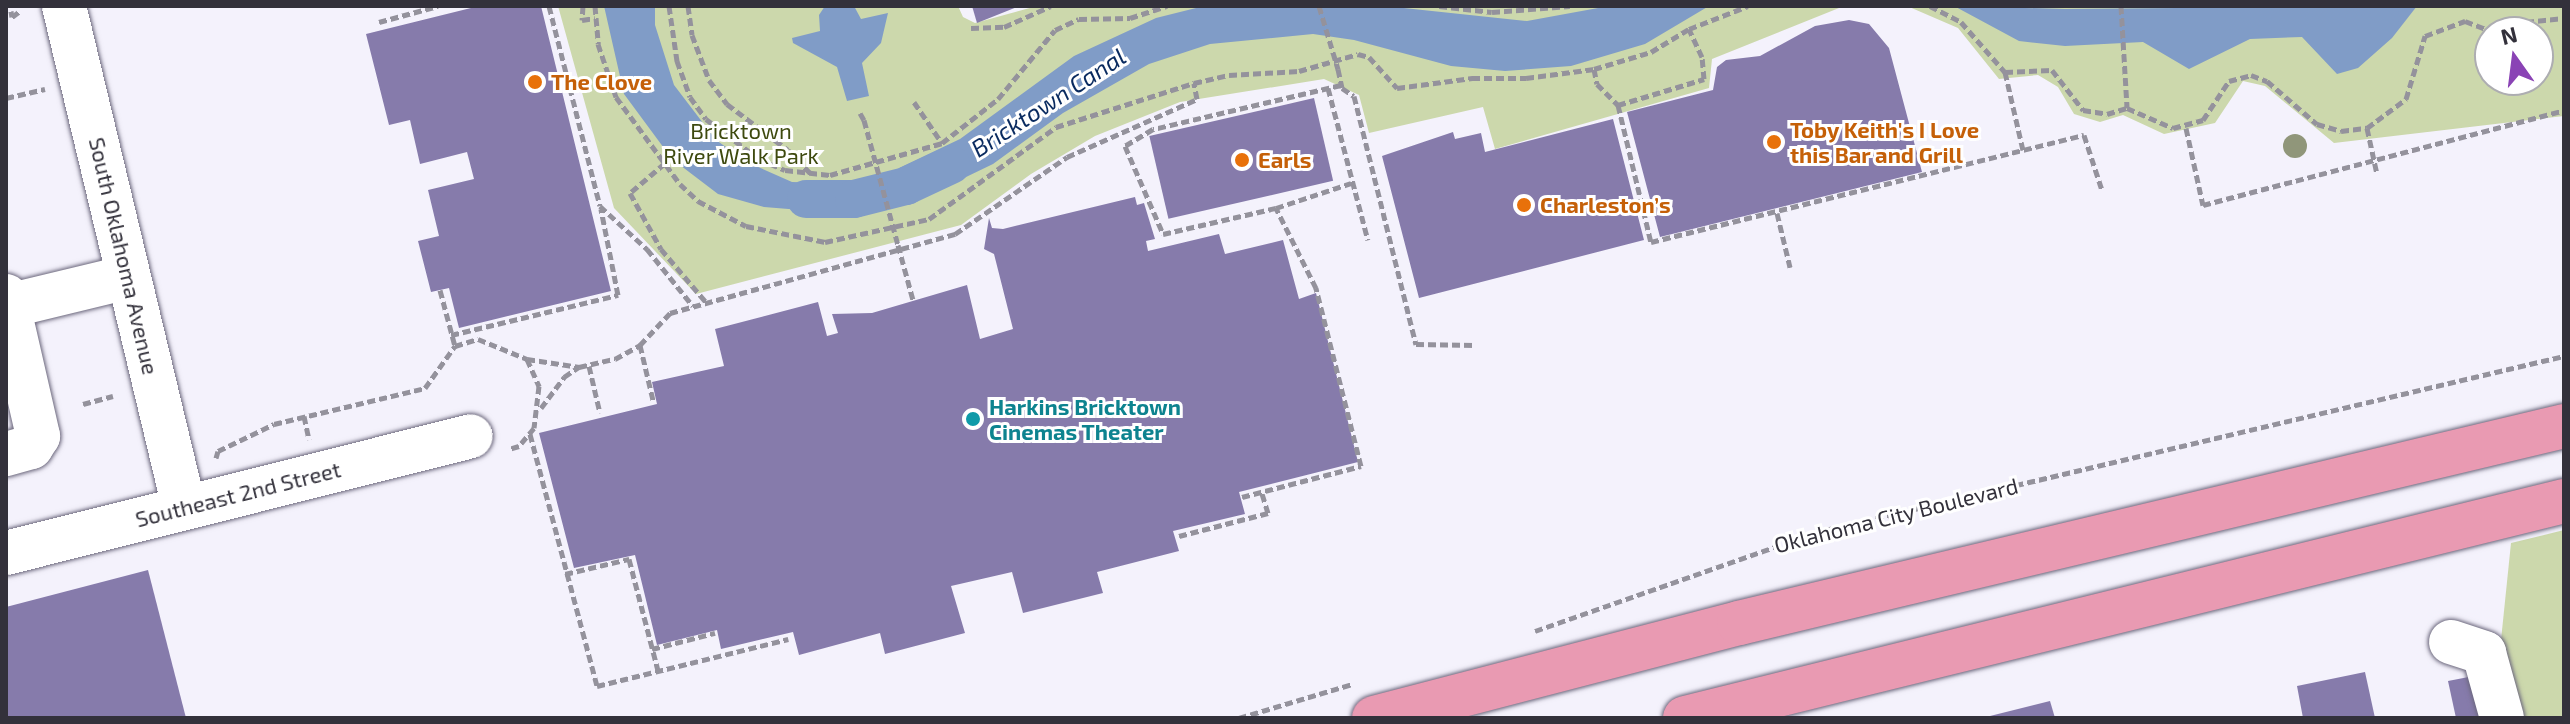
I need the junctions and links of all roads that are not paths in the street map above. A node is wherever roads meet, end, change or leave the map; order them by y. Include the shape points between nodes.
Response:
1 (64, 6) edge
2 (125, 263) junction
3 (7, 294) edge
4 (2564, 426) edge
5 (488, 443) road end
6 (6, 454) edge
7 (179, 488) junction
8 (2564, 501) edge
9 (6, 553) edge
10 (2451, 642) dead end
11 (1365, 700) edge
12 (1685, 718) edge
13 (2502, 718) edge

1 - 2 street, South Oklahoma Avenue
2 - 3 street
2 - 7 street, South Oklahoma Avenue
3 - 6 street via 38,436 31,447
4 - 11 main road via 1739,623
5 - 7 street, Southeast 2nd Street
7 - 9 street, Southeast 2nd Street
8 - 12 main road
10 - 13 street via 2484,653

